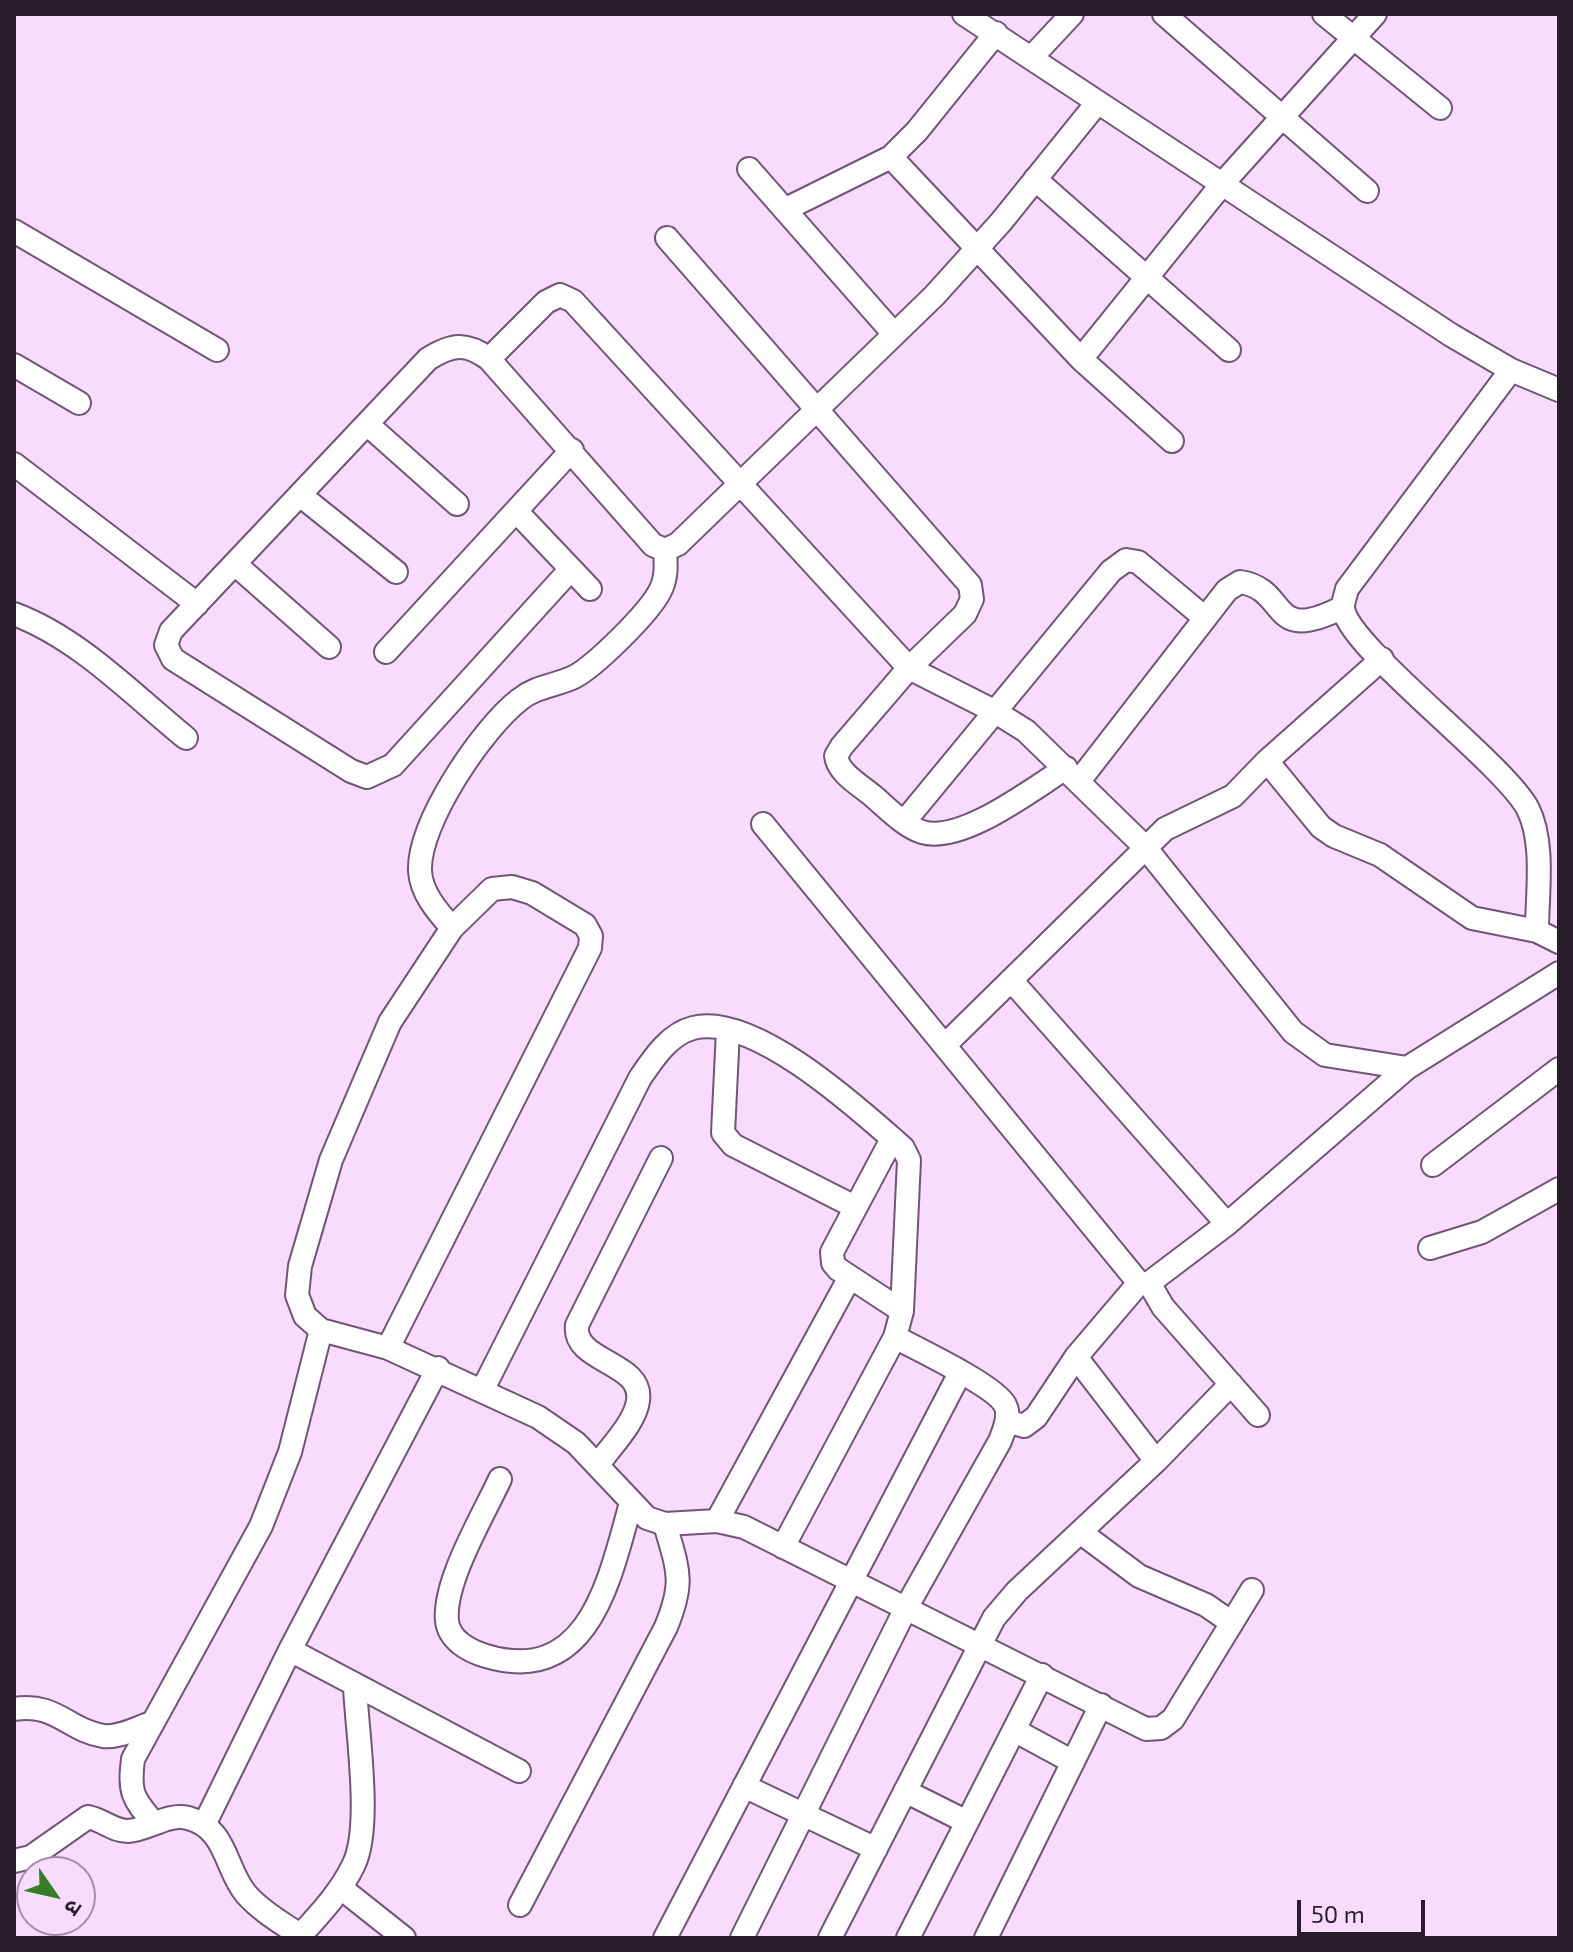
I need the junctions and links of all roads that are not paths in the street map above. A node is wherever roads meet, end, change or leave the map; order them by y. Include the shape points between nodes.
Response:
1 (964, 14) edge
2 (1072, 14) edge
3 (1164, 14) edge
4 (1324, 14) edge
5 (1375, 14) edge
6 (996, 33) junction
7 (1352, 39) junction
8 (1031, 58) junction
9 (1097, 103) junction
10 (1440, 108) dead end
11 (1282, 117) junction
12 (891, 157) junction
13 (749, 169) dead end
14 (1035, 179) junction
15 (1223, 183) junction
16 (1367, 191) dead end
17 (786, 209) junction
18 (14, 231) edge
19 (667, 238) dead end
20 (979, 247) junction
21 (1146, 279) junction
22 (894, 334) junction
23 (217, 350) dead end
24 (1229, 350) dead end
25 (489, 359) junction
26 (1081, 359) junction
27 (14, 365) edge
28 (1511, 370) junction
29 (1559, 390) edge
30 (79, 403) dead end
31 (818, 407) junction
32 (367, 424) junction
33 (1172, 441) dead end
34 (572, 450) junction
35 (14, 464) edge
36 (740, 481) junction
37 (300, 495) junction
38 (457, 504) dead end
39 (516, 511) junction
40 (665, 550) junction
41 (235, 564) junction
42 (571, 569) junction
43 (396, 572) dead end
44 (590, 589) dead end
45 (197, 604) junction
46 (1343, 607) junction
47 (14, 614) edge
48 (1205, 618) junction
49 (329, 647) dead end
50 (386, 652) dead end
51 (1382, 659) junction
52 (909, 668) junction
53 (994, 711) junction
54 (186, 738) dead end
55 (1267, 761) junction
56 (1072, 775) junction
57 (904, 822) junction
58 (763, 824) dead end
59 (1145, 847) junction
60 (452, 928) junction
61 (1537, 931) junction
62 (1559, 942) edge
63 (1559, 973) edge
64 (1011, 980) junction
65 (728, 1030) junction
66 (945, 1045) junction
67 (1407, 1068) junction
68 (1559, 1069) edge
69 (892, 1139) junction
70 (661, 1158) dead end
71 (1433, 1165) dead end
72 (1559, 1189) edge
73 (855, 1207) junction
74 (1227, 1224) junction
75 (1430, 1248) dead end
76 (850, 1277) junction
77 (1144, 1283) junction
78 (902, 1311) junction
79 (321, 1330) junction
80 (895, 1337) junction
81 (388, 1348) junction
82 (1076, 1357) junction
83 (438, 1368) junction
84 (960, 1373) junction
85 (1231, 1384) junction
86 (482, 1391) junction
87 (1258, 1415) dead end
88 (1007, 1421) junction
89 (1156, 1461) junction
90 (598, 1465) junction
91 (500, 1479) dead end
92 (631, 1503) junction
93 (717, 1521) junction
94 (665, 1524) junction
95 (1080, 1532) junction
96 (783, 1547) junction
97 (851, 1580) junction
98 (1252, 1590) dead end
99 (906, 1608) junction
100 (1232, 1623) junction
101 (980, 1645) junction
102 (290, 1650) junction
103 (1042, 1675) junction
104 (355, 1687) junction
105 (1101, 1705) junction
106 (14, 1709) edge
107 (151, 1723) junction
108 (1014, 1730) junction
109 (1073, 1762) junction
110 (519, 1771) dead end
111 (744, 1786) junction
112 (905, 1791) junction
113 (804, 1814) junction
114 (967, 1822) junction
115 (154, 1823) junction
116 (204, 1825) junction
117 (876, 1849) junction
118 (14, 1861) edge
119 (341, 1888) junction
120 (520, 1905) dead end
121 (300, 1937) edge
122 (404, 1938) edge
123 (665, 1938) edge
124 (742, 1938) edge
125 (830, 1938) edge
126 (908, 1938) edge
127 (986, 1938) edge

1 - 6 street
2 - 8 street
3 - 11 street
4 - 7 street
5 - 7 street
6 - 8 street
6 - 12 street
7 - 10 street
7 - 11 street
8 - 9 street
9 - 14 street
9 - 15 street
11 - 15 street
11 - 16 street
12 - 17 street
12 - 20 street
13 - 17 street
14 - 20 street
14 - 21 street
15 - 21 street
15 - 28 street
17 - 22 street
18 - 23 street
19 - 31 street
20 - 22 street
20 - 26 street
21 - 24 street
21 - 26 street
22 - 31 street
25 - 32 street via 460,344 447,347 428,359
25 - 34 street
25 - 36 street via 546,302 560,295 573,301
26 - 33 street
27 - 30 street
28 - 29 street
28 - 46 street via 1347,589
31 - 36 street
31 - 52 street via 970,585 972,599 965,614
32 - 37 street
32 - 38 street
34 - 39 street
34 - 40 street via 653,545
35 - 45 street
36 - 40 street via 678,544
36 - 52 street
37 - 41 street
37 - 43 street
39 - 42 street
39 - 50 street
40 - 60 street via 666,574 652,602 586,669 532,690 515,703 450,788 420,855 420,874 435,910
41 - 45 street
41 - 49 street
42 - 44 street
42 - 45 street via 393,765 367,777 173,659 166,645 171,631
46 - 48 street via 1302,622 1291,619 1250,583 1240,582
46 - 51 street via 1348,621
47 - 54 street via 83,654
48 - 53 street via 1138,562 1126,560 1111,571
48 - 56 street
51 - 55 street
51 - 61 street via 1528,809 1537,857
52 - 53 street
52 - 57 street via 836,756 843,770
53 - 56 street via 1026,731
53 - 57 street
55 - 59 street via 1233,796 1165,829
55 - 61 street via 1334,836 1380,855 1472,918
56 - 57 street via 943,834 922,832
56 - 59 street
58 - 66 street
59 - 64 street
59 - 67 street via 1309,1046 1325,1055
60 - 79 street via 390,1022 331,1160 300,1266 297,1295 305,1316
60 - 81 street via 492,889 512,887 585,925 590,948
61 - 62 street
63 - 67 street
64 - 66 street
64 - 74 street
65 - 69 street via 805,1067
65 - 73 street via 723,1133 733,1145
65 - 86 street via 691,1028 657,1052
66 - 77 street
67 - 74 street
68 - 71 street
69 - 73 street
69 - 78 street via 909,1160
70 - 90 street via 577,1325 581,1344 637,1388 632,1415
72 - 75 street via 1482,1232
73 - 76 street via 832,1252 833,1263
74 - 77 street
76 - 78 street
76 - 93 street
77 - 82 street
77 - 85 street
78 - 80 street
79 - 81 street
79 - 107 street via 278,1487
80 - 84 street
80 - 96 street
81 - 83 street
82 - 88 street via 1036,1417 1024,1426
82 - 89 street
83 - 86 street
83 - 102 street
84 - 88 street via 993,1392 1006,1406
84 - 97 street
85 - 87 street
85 - 89 street
86 - 90 street via 546,1422
88 - 99 street
89 - 95 street
90 - 92 street
91 - 92 street via 453,1585 447,1625 472,1652 501,1660 538,1659 583,1632 609,1580
92 - 94 street via 647,1518
93 - 94 street
93 - 96 street via 744,1527
94 - 120 street via 680,1577 677,1600
95 - 100 street via 1139,1576 1206,1605
95 - 101 street via 1017,1591
96 - 97 street
97 - 99 street
97 - 111 street
98 - 100 street
99 - 101 street
99 - 113 street
100 - 105 street via 1173,1719 1161,1728 1146,1729
101 - 103 street
101 - 112 street
102 - 104 street
102 - 116 street
103 - 105 street
103 - 108 street
104 - 110 street
104 - 119 street via 362,1834
105 - 109 street
106 - 107 street via 50,1710 104,1736
107 - 115 street via 133,1759 129,1787
108 - 109 street
108 - 114 street
109 - 127 street
111 - 113 street
111 - 123 street
112 - 114 street
112 - 117 street
113 - 117 street
113 - 124 street
114 - 126 street
115 - 116 street via 176,1817
115 - 118 street via 117,1830 88,1817 31,1857
116 - 121 street via 225,1850 246,1894
117 - 125 street
119 - 121 street
119 - 122 street

